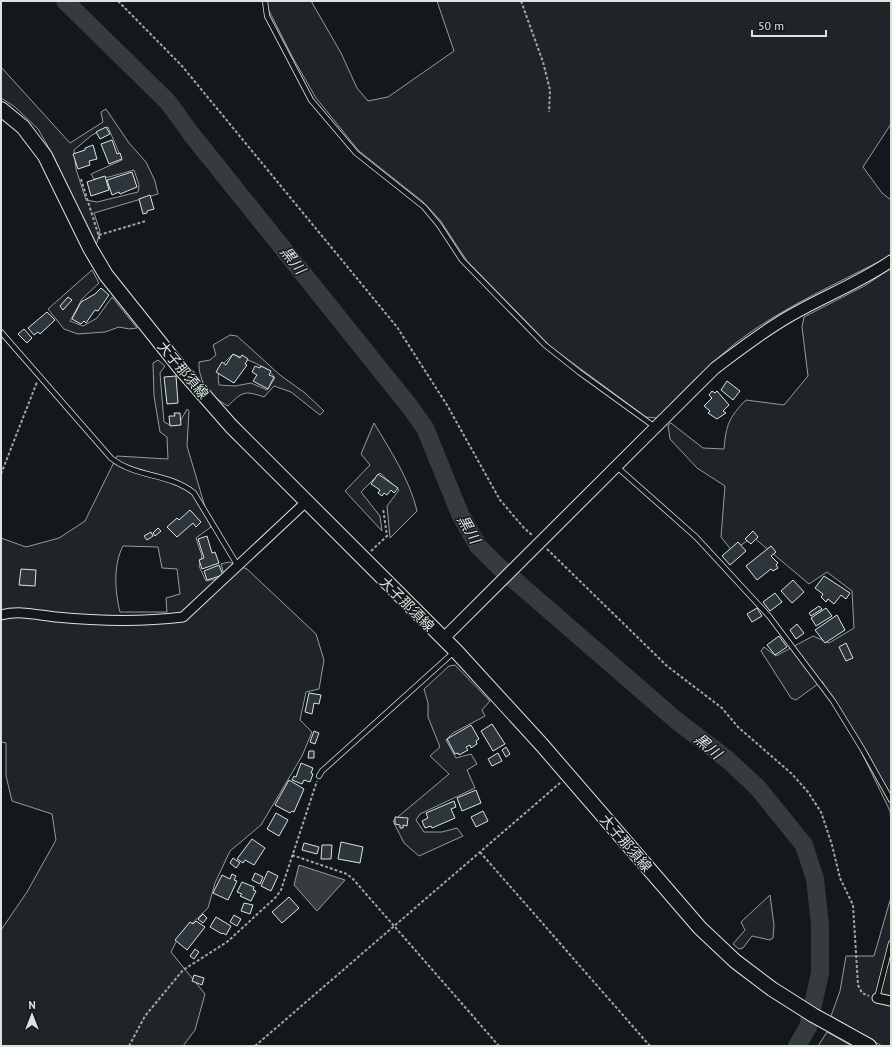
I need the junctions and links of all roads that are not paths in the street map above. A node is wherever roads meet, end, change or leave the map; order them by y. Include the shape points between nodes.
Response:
1 (265, 1) edge
2 (1, 109) edge
3 (891, 261) edge
4 (1, 332) edge
5 (655, 427) junction
6 (616, 466) junction
7 (306, 502) junction
8 (238, 566) junction
9 (1, 615) edge
10 (443, 639) junction
11 (456, 651) junction
12 (319, 776) road end
13 (891, 800) edge
14 (891, 943) edge
15 (877, 998) joint
16 (891, 1001) edge
17 (870, 1046) edge

1 - 5 lane via 267,16 311,100 334,125 343,140 356,154 424,207 462,260 545,345
2 - 7 main road, 大子那須線 via 23,127 45,156 106,275 231,426
3 - 5 street via 756,337 715,368
4 - 8 lane via 111,458 122,467 174,481 194,493
5 - 6 street
6 - 10 street
6 - 13 lane via 723,564 780,630 832,701
7 - 8 street
7 - 10 main road, 大子那須線
8 - 9 street via 183,617 116,619 24,613
10 - 11 main road, 大子那須線
11 - 12 lane via 322,770
11 - 17 main road, 大子那須線 via 542,744 700,928 735,961 772,989
14 - 15 lane
15 - 16 street

